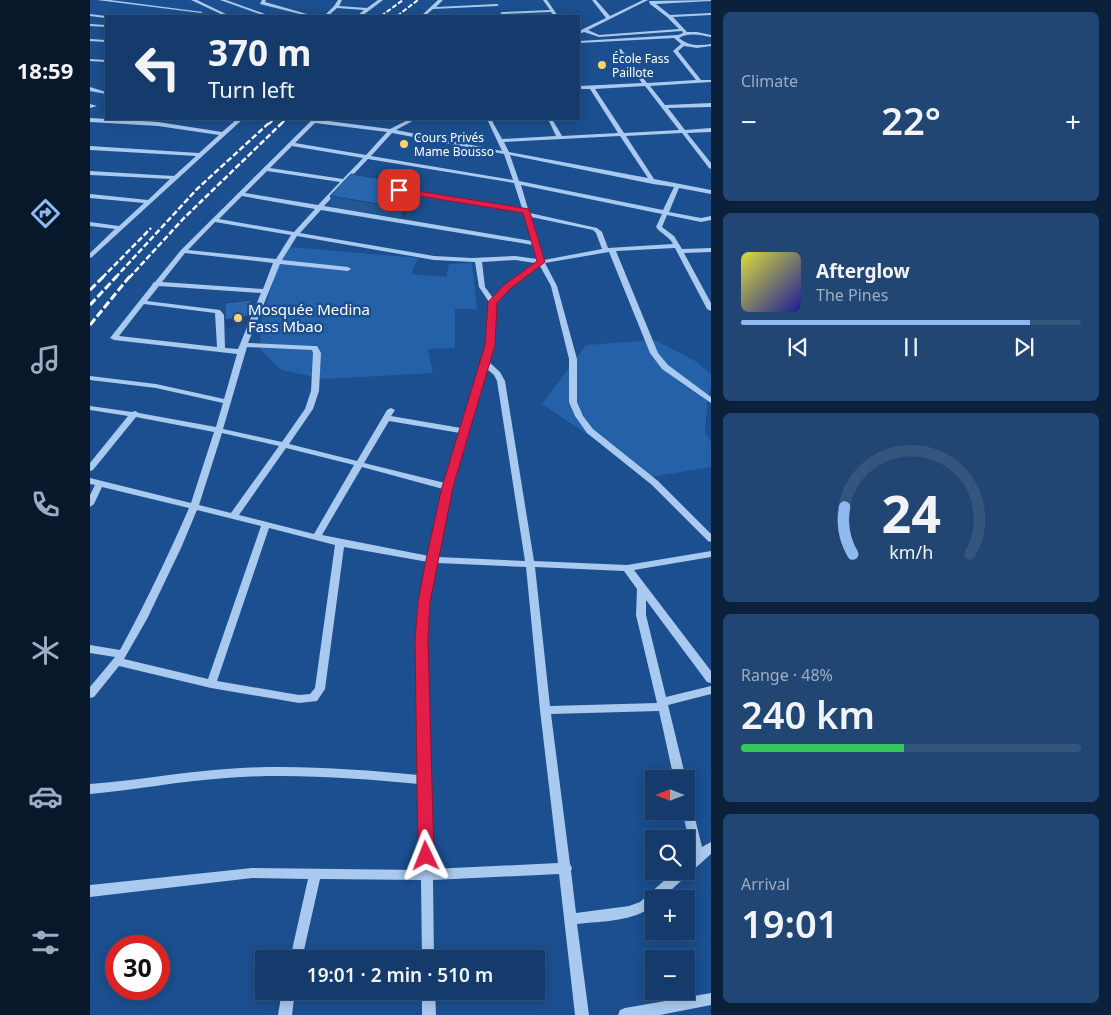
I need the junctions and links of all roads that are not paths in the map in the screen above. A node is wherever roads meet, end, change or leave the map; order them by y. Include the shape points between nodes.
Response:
1 (99, 0) edge
2 (193, 0) edge
3 (222, 0) edge
4 (264, 0) edge
5 (340, 0) edge
6 (381, 0) edge
7 (441, 0) edge
8 (544, 0) edge
9 (594, 0) edge
10 (711, 0) edge
11 (648, 1) edge
12 (496, 2) edge
13 (209, 7) junction
14 (336, 7) junction
15 (432, 8) junction
16 (367, 9) junction
17 (552, 11) junction
18 (711, 14) edge
19 (90, 15) edge
20 (199, 15) edge
21 (226, 15) edge
22 (266, 15) edge
23 (308, 15) edge
24 (327, 15) edge
25 (360, 15) edge
26 (424, 15) edge
27 (503, 15) edge
28 (555, 15) edge
29 (670, 16) junction
30 (105, 17) edge
31 (610, 18) junction
32 (90, 24) edge
33 (105, 26) edge
34 (585, 31) junction
35 (580, 32) edge
36 (684, 32) junction
37 (710, 35) edge
38 (678, 36) junction
39 (90, 40) edge
40 (641, 40) junction
41 (105, 41) edge
42 (580, 42) edge
43 (684, 44) junction
44 (710, 46) edge
45 (619, 50) dead end
46 (90, 60) edge
47 (105, 61) edge
48 (711, 81) edge
49 (700, 82) junction
50 (646, 84) junction
51 (591, 87) junction
52 (580, 88) edge
53 (90, 89) edge
54 (105, 93) edge
55 (711, 104) edge
56 (664, 107) junction
57 (90, 120) edge
58 (239, 120) edge
59 (315, 120) edge
60 (412, 120) edge
61 (489, 120) edge
62 (551, 120) edge
63 (711, 130) edge
64 (392, 131) junction
65 (683, 132) junction
66 (222, 134) junction
67 (623, 135) junction
68 (560, 138) junction
69 (500, 142) junction
70 (291, 144) junction
71 (90, 148) edge
72 (506, 152) junction
73 (199, 155) junction
74 (368, 156) junction
75 (711, 167) edge
76 (266, 169) junction
77 (90, 173) edge
78 (175, 178) junction
79 (344, 181) junction
80 (517, 182) junction
81 (653, 182) junction
82 (354, 183) edge
83 (677, 186) junction
84 (402, 191) edge
85 (711, 192) edge
86 (240, 194) junction
87 (90, 196) edge
88 (148, 202) junction
89 (319, 207) junction
90 (527, 213) junction
91 (667, 213) junction
92 (711, 218) edge
93 (213, 220) junction
94 (90, 224) edge
95 (119, 228) junction
96 (296, 233) junction
97 (90, 243) edge
98 (536, 244) junction
99 (101, 245) junction
100 (679, 249) junction
101 (183, 250) junction
102 (609, 250) junction
103 (711, 250) edge
104 (90, 256) edge
105 (478, 260) junction
106 (277, 262) junction
107 (541, 262) junction
108 (348, 269) dead end
109 (155, 284) junction
110 (265, 291) junction
111 (142, 302) junction
112 (492, 302) junction
113 (711, 309) edge
114 (243, 349) junction
115 (221, 350) junction
116 (485, 363) junction
117 (90, 378) edge
118 (711, 401) edge
119 (228, 402) junction
120 (90, 408) edge
121 (391, 410) dead end
122 (136, 414) junction
123 (386, 418) junction
124 (219, 430) junction
125 (464, 431) junction
126 (284, 445) junction
127 (360, 465) junction
128 (90, 468) edge
129 (90, 481) edge
130 (100, 483) junction
131 (448, 487) junction
132 (90, 504) edge
133 (194, 506) junction
134 (234, 516) junction
135 (266, 525) junction
136 (316, 538) junction
137 (711, 538) edge
138 (340, 543) junction
139 (711, 554) edge
140 (432, 560) junction
141 (530, 565) junction
142 (627, 568) junction
143 (642, 589) junction
144 (90, 649) edge
145 (120, 657) junction
146 (711, 680) edge
147 (211, 684) junction
148 (711, 690) edge
149 (90, 694) edge
150 (662, 705) junction
151 (545, 710) junction
152 (678, 770) edge
153 (424, 780) junction
154 (90, 790) edge
155 (690, 820) edge
156 (711, 847) edge
157 (699, 858) junction
158 (695, 861) edge
159 (566, 868) junction
160 (315, 872) junction
161 (426, 875) junction
162 (674, 880) edge
163 (90, 892) edge
164 (572, 919) junction
165 (298, 950) edge
166 (428, 950) edge
167 (711, 999) edge
168 (288, 1000) edge
169 (428, 1000) edge
170 (286, 1015) edge
171 (429, 1015) edge
172 (582, 1015) edge
173 (625, 1015) edge

1 - 20 street
2 - 13 street
3 - 22 street
4 - 23 street via 262,3
5 - 14 street
6 - 16 street
7 - 15 street
8 - 17 street
9 - 31 street
10 - 11 street
11 - 29 street
11 - 31 street
12 - 15 street
12 - 27 street
13 - 20 street
13 - 21 street
14 - 16 street
14 - 24 street
15 - 26 street
16 - 25 street
17 - 27 street
17 - 28 street
18 - 29 street
19 - 30 street
29 - 36 street
31 - 34 street
32 - 33 street
34 - 35 street
34 - 36 street via 599,36
36 - 37 street
36 - 38 street
38 - 40 street
38 - 43 street via 676,40
39 - 41 street
40 - 42 street
40 - 43 street
43 - 44 street
43 - 49 street via 675,51
45 - 50 street
46 - 47 street
48 - 49 street
49 - 50 street
50 - 51 street
50 - 56 street
51 - 52 street
51 - 67 street
53 - 54 street
55 - 56 street
56 - 65 street
57 - 66 street via 158,124
58 - 66 street
59 - 64 street
59 - 70 street
60 - 64 street
61 - 69 street
62 - 68 street
63 - 65 street
64 - 72 street
64 - 74 street
65 - 67 street
65 - 75 street
66 - 73 street
67 - 68 street
67 - 81 street
68 - 69 street
69 - 72 street
70 - 74 street
70 - 76 street
71 - 73 street
72 - 80 street
72 - 81 street
73 - 78 street
74 - 79 street
74 - 80 street
76 - 79 street
76 - 86 street
77 - 78 street
78 - 88 street
79 - 82 street
79 - 89 street
80 - 90 street
80 - 91 street
81 - 83 street
83 - 85 street
83 - 91 street
84 - 90 street
86 - 89 street
86 - 93 street
87 - 88 street
88 - 95 street
89 - 96 street
89 - 98 street
90 - 98 street
90 - 102 street via 595,229
91 - 92 street via 701,220
91 - 100 street via 659,227 672,237
93 - 96 street
93 - 101 street
94 - 95 street
95 - 99 street
96 - 105 street via 434,258
96 - 106 street
97 - 99 street
98 - 107 street
99 - 104 street
100 - 102 street
100 - 103 street
100 - 113 street
101 - 106 street
101 - 109 street
102 - 107 street
102 - 118 street via 654,353 665,368
105 - 107 street via 515,258
105 - 112 street via 482,287
106 - 108 street
106 - 110 street
107 - 112 street
107 - 137 street via 554,286 569,339 574,402 579,416 590,431 655,483
109 - 110 street
109 - 111 street
110 - 114 street
111 - 115 street via 218,311
111 - 115 street via 114,338
112 - 116 street via 490,345
114 - 115 street
114 - 119 street
114 - 126 street via 314,348 315,392 309,409
116 - 125 street
116 - 141 street via 501,381
117 - 119 street via 156,386
119 - 124 street
120 - 122 street
121 - 123 street
122 - 124 street
122 - 128 street
123 - 125 street
123 - 127 street
124 - 126 street
124 - 133 street
125 - 131 street
126 - 127 street
126 - 134 street
127 - 131 street
127 - 136 street
129 - 130 street
130 - 132 street
130 - 133 street
131 - 140 street
133 - 134 street
133 - 145 street via 160,582
134 - 135 street
135 - 136 street
135 - 147 street
136 - 138 street
138 - 140 street
138 - 147 street via 320,689 313,698 299,699
139 - 142 street
140 - 141 street
140 - 153 street via 422,619
141 - 142 street
141 - 151 street
142 - 143 street
143 - 146 street
143 - 150 street via 641,615
144 - 145 street
145 - 147 street
145 - 149 street
148 - 150 street
150 - 151 street
150 - 152 street
151 - 159 street
153 - 154 street via 343,772 244,772
153 - 161 street
155 - 157 street
156 - 157 street
157 - 158 street
159 - 161 street
159 - 164 street
160 - 161 street
160 - 163 street via 252,872
160 - 165 street
161 - 166 street
162 - 164 street via 644,906 629,912
164 - 172 street
167 - 173 street
168 - 170 street
169 - 171 street

